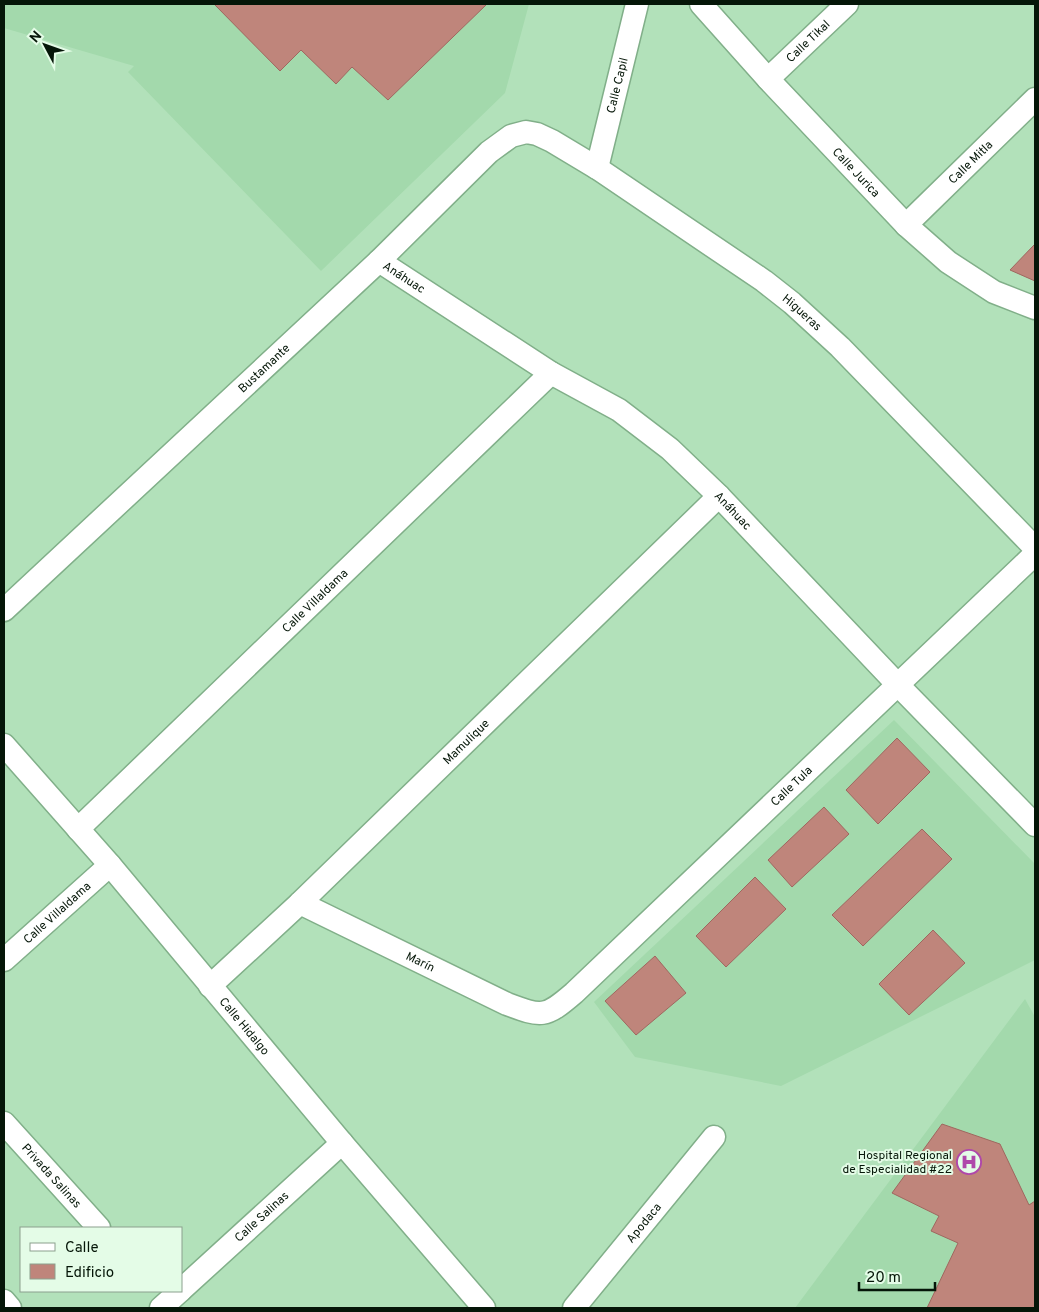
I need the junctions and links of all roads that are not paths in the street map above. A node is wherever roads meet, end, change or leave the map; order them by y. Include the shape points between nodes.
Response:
1 (637, 4) edge
2 (701, 4) edge
3 (848, 4) edge
4 (768, 79) junction
5 (1035, 98) edge
6 (526, 132) joint
7 (597, 168) junction
8 (906, 226) junction
9 (378, 261) junction
10 (1035, 308) edge
11 (552, 373) junction
12 (719, 496) junction
13 (1035, 548) edge
14 (1035, 554) edge
15 (4, 610) edge
16 (898, 685) junction
17 (4, 745) edge
18 (1035, 825) edge
19 (78, 828) junction
20 (110, 865) junction
21 (300, 903) junction
22 (4, 960) edge
23 (210, 986) junction
24 (544, 1014) joint
25 (4, 1123) edge
26 (714, 1137) dead end
27 (342, 1143) junction
28 (98, 1227) edge
29 (182, 1285) edge
30 (4, 1301) edge
31 (10, 1308) edge
32 (484, 1308) edge
33 (574, 1308) edge

1 - 7 street, Calle Capil
2 - 4 street, Calle Jurica
3 - 4 street, Calle Tikal
4 - 8 street, Calle Jurica
5 - 8 street, Calle Mitla
6 - 7 street, Higueras via 552,141
6 - 9 street, Bustamante via 511,136 489,152
7 - 13 street, Higueras via 792,303 847,353
8 - 10 street, Calle Jurica via 948,262 994,292
9 - 11 street, Anáhuac
9 - 15 street, Bustamante
11 - 12 street, Anáhuac via 619,410 670,449
11 - 19 street, Calle Villaldama
12 - 16 street, Anáhuac
12 - 21 street, Mamulique
14 - 16 street, Calle Tula
16 - 18 street, Anáhuac
16 - 24 street, Calle Tula via 574,994
17 - 19 street, Calle Hidalgo
19 - 20 street, Calle Hidalgo
20 - 22 street, Calle Villaldama
20 - 23 street, Calle Hidalgo
21 - 23 street, Mamulique
21 - 24 street, Marín via 507,1004
23 - 27 street, Calle Hidalgo
25 - 28 street, Privada Salinas
26 - 33 street, Apodaca
27 - 29 street, Calle Salinas
27 - 32 street, Calle Hidalgo
30 - 31 street

